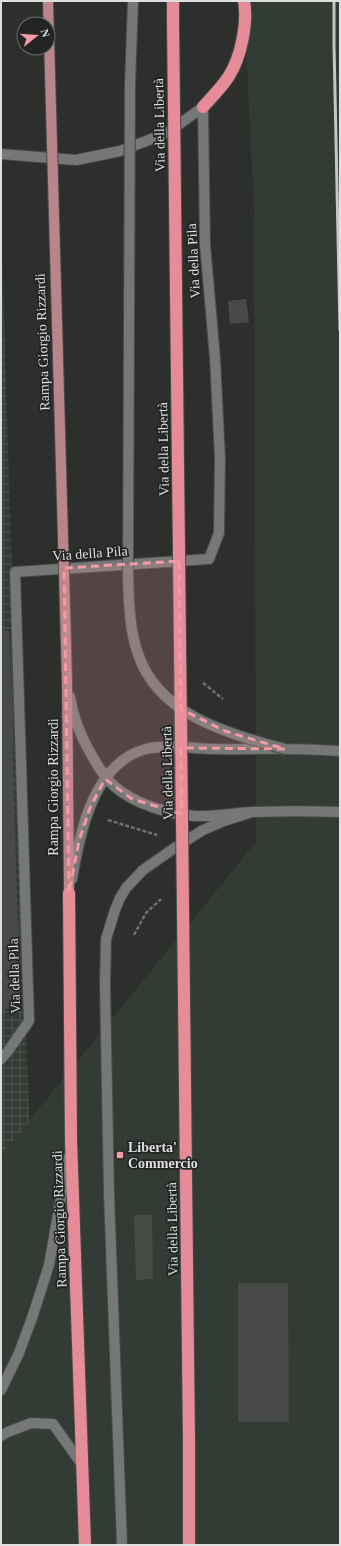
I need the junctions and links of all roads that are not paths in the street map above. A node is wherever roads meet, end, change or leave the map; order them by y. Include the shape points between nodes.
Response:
1 (48, 1) edge
2 (127, 1) edge
3 (133, 1) edge
4 (172, 1) edge
5 (244, 1) edge
6 (130, 84) junction
7 (204, 107) junction
8 (1, 154) edge
9 (67, 681) junction
10 (285, 748) junction
11 (340, 751) edge
12 (106, 777) junction
13 (252, 812) junction
14 (340, 812) edge
15 (69, 893) junction
16 (1, 1059) edge
17 (71, 1140) junction
18 (1, 1390) edge
19 (1, 1436) edge
20 (83, 1466) junction
21 (85, 1545) edge
22 (122, 1545) edge
23 (189, 1545) edge

1 - 9 main road, Rampa Giorgio Rizzardi, bridge
2 - 6 street
3 - 6 street
4 - 23 highway, Via della Libertà, bridge
5 - 7 highway via 242,44 229,75
6 - 10 street, bridge via 128,575 134,641 150,680 176,706 225,731
7 - 8 street via 167,133 120,151 76,160
7 - 16 street, Via della Pila via 205,244 215,358 220,458 219,533 209,559 15,572 30,1021
9 - 12 street, Rampa Giorgio Rizzardi via 71,705 84,743
9 - 15 main road, Rampa Giorgio Rizzardi
10 - 11 street
10 - 12 street, Rampa Giorgio Rizzardi, bridge via 147,749 126,757
12 - 13 street, Rampa Giorgio Rizzardi via 132,799 170,812 194,816
12 - 15 street, Rampa Giorgio Rizzardi via 90,808 78,841
13 - 14 street, Rampa Giorgio Rizzardi
13 - 22 street via 203,830 143,870 120,898 106,939 109,1194
15 - 17 highway, Rampa Giorgio Rizzardi
17 - 18 street via 49,1265 34,1315
17 - 20 highway, Rampa Giorgio Rizzardi
19 - 20 street via 30,1423 53,1424
20 - 21 highway, Rampa Giorgio Rizzardi

